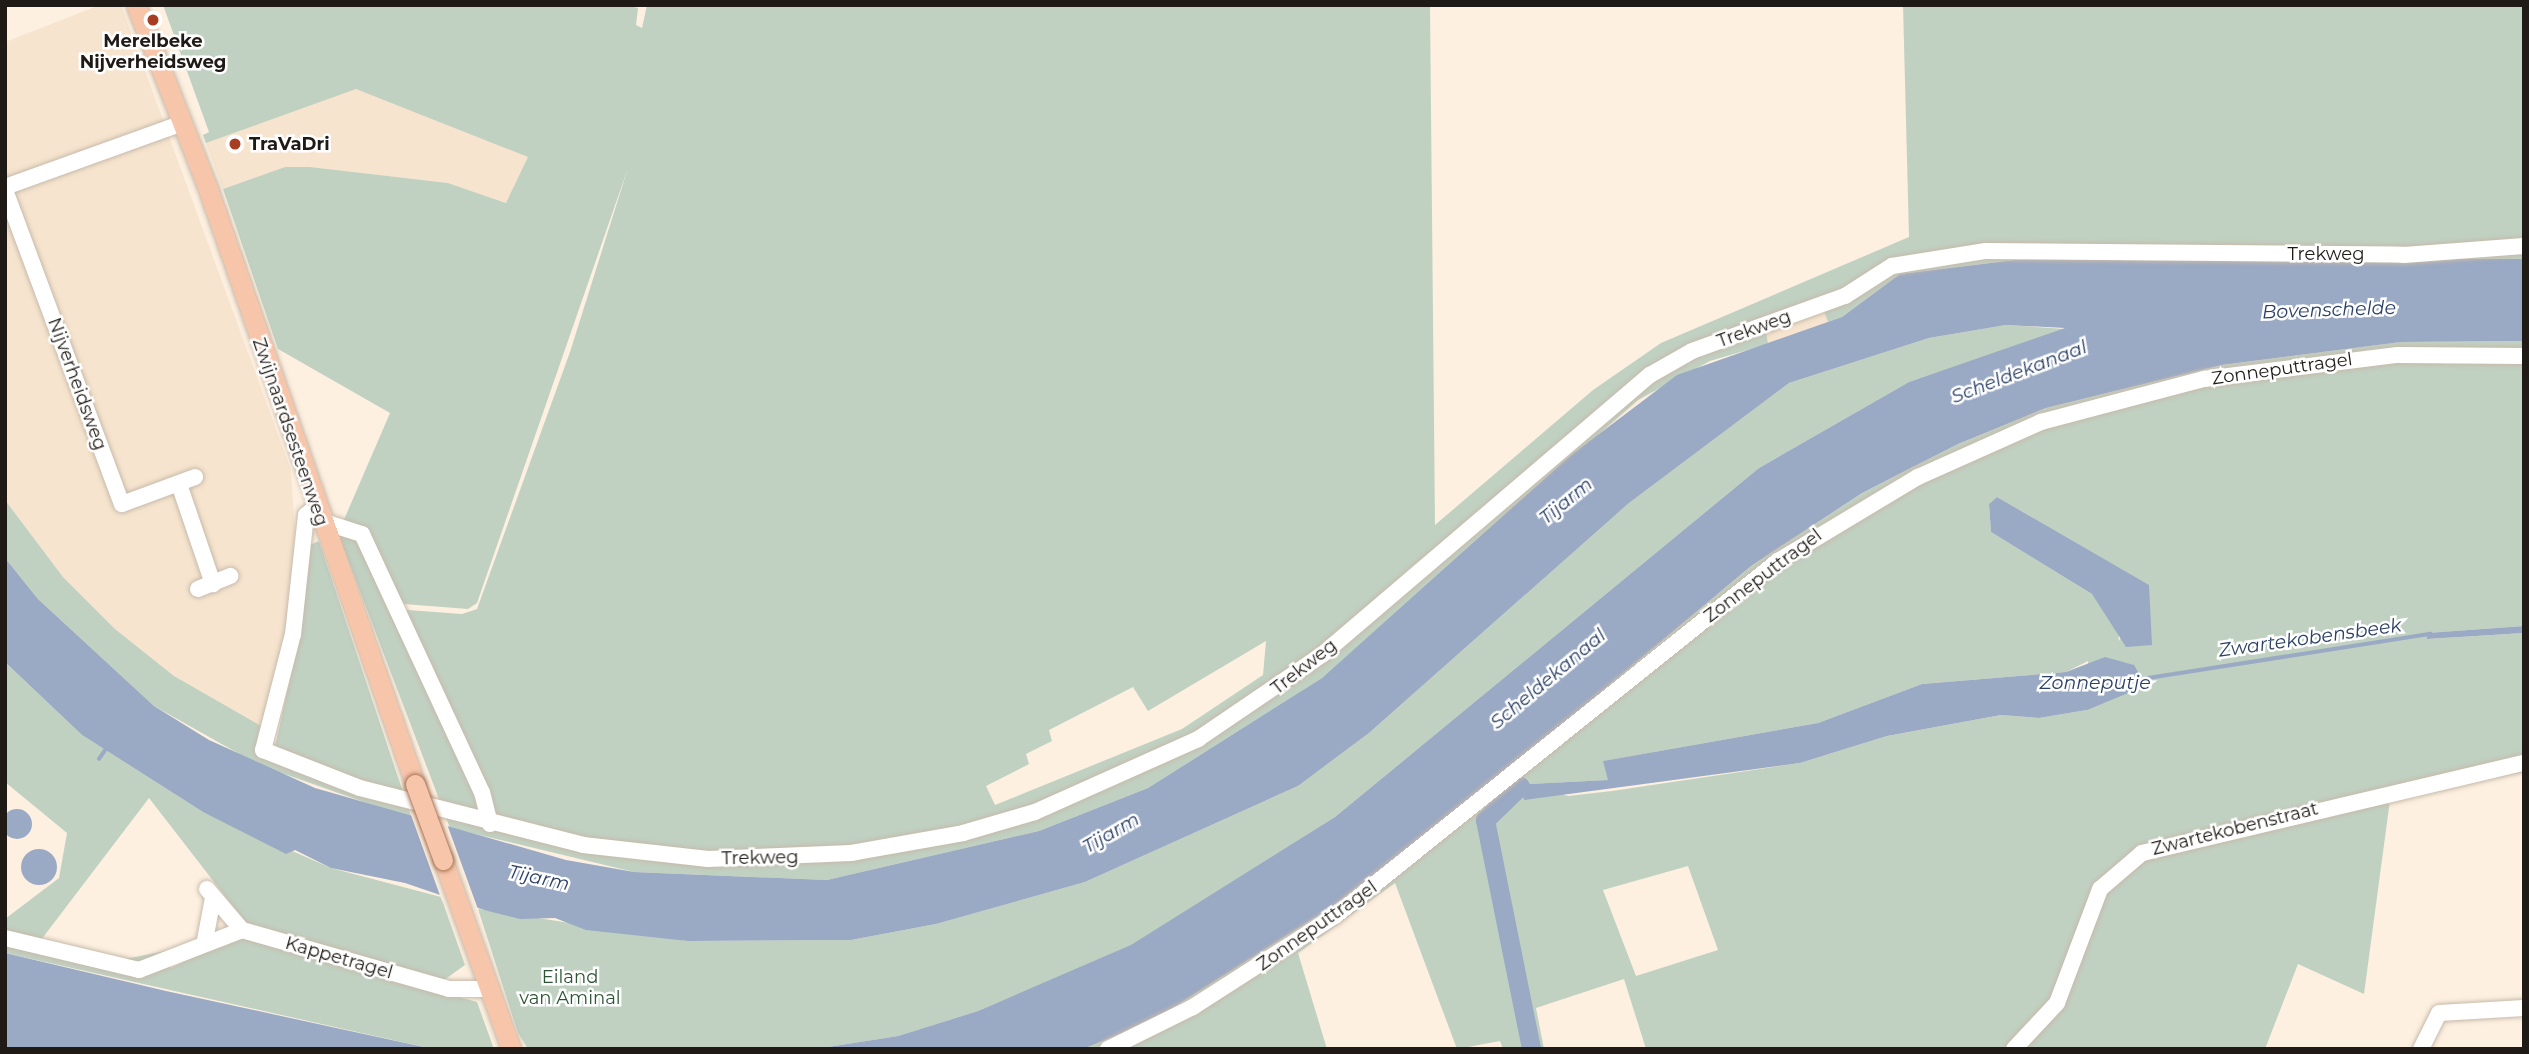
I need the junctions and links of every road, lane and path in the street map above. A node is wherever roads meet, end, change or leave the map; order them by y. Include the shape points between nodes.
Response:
1 (136, 5) edge
2 (183, 123) junction
3 (5, 189) edge
4 (2524, 246) edge
5 (2524, 356) edge
6 (195, 477) dead end
7 (179, 484) junction
8 (319, 514) junction
9 (231, 576) dead end
10 (2524, 763) edge
11 (490, 824) junction
12 (242, 930) junction
13 (5, 937) edge
14 (205, 940) junction
15 (489, 989) junction
16 (2524, 1008) edge
17 (508, 1040) edge
18 (1108, 1049) edge
19 (2014, 1049) edge
20 (2421, 1049) edge

1 - 2 main road, Zwijnaardsesteenweg
2 - 3 street, Nijverheidsweg
2 - 8 main road, Zwijnaardsesteenweg
3 - 7 street, Nijverheidsweg via 122,504
4 - 11 street, Trekweg via 2404,255 1986,251 1892,266 1845,296 1692,351 1650,375 1271,694 1181,749 1075,797 951,836 801,858 646,854
5 - 18 street, Zonneputtragel via 2398,355 2204,379 2041,422 1925,474 1778,561 1335,916 1193,1007
6 - 7 street, Nijverheidsweg
7 - 9 street via 206,586
8 - 11 street via 358,530 398,607
8 - 11 street, Trekweg via 306,515 293,634 263,750 318,774
8 - 15 main road, Zwijnaardsesteenweg, bridge
10 - 19 street, Zwartekobenstraat via 2142,853 2100,889 2057,1003
12 - 14 street
12 - 14 street via 210,893
12 - 15 street, Kappetragel via 449,989
13 - 14 street via 139,970
15 - 17 main road, Zwijnaardsesteenweg
16 - 20 street via 2439,1013 2424,1031

